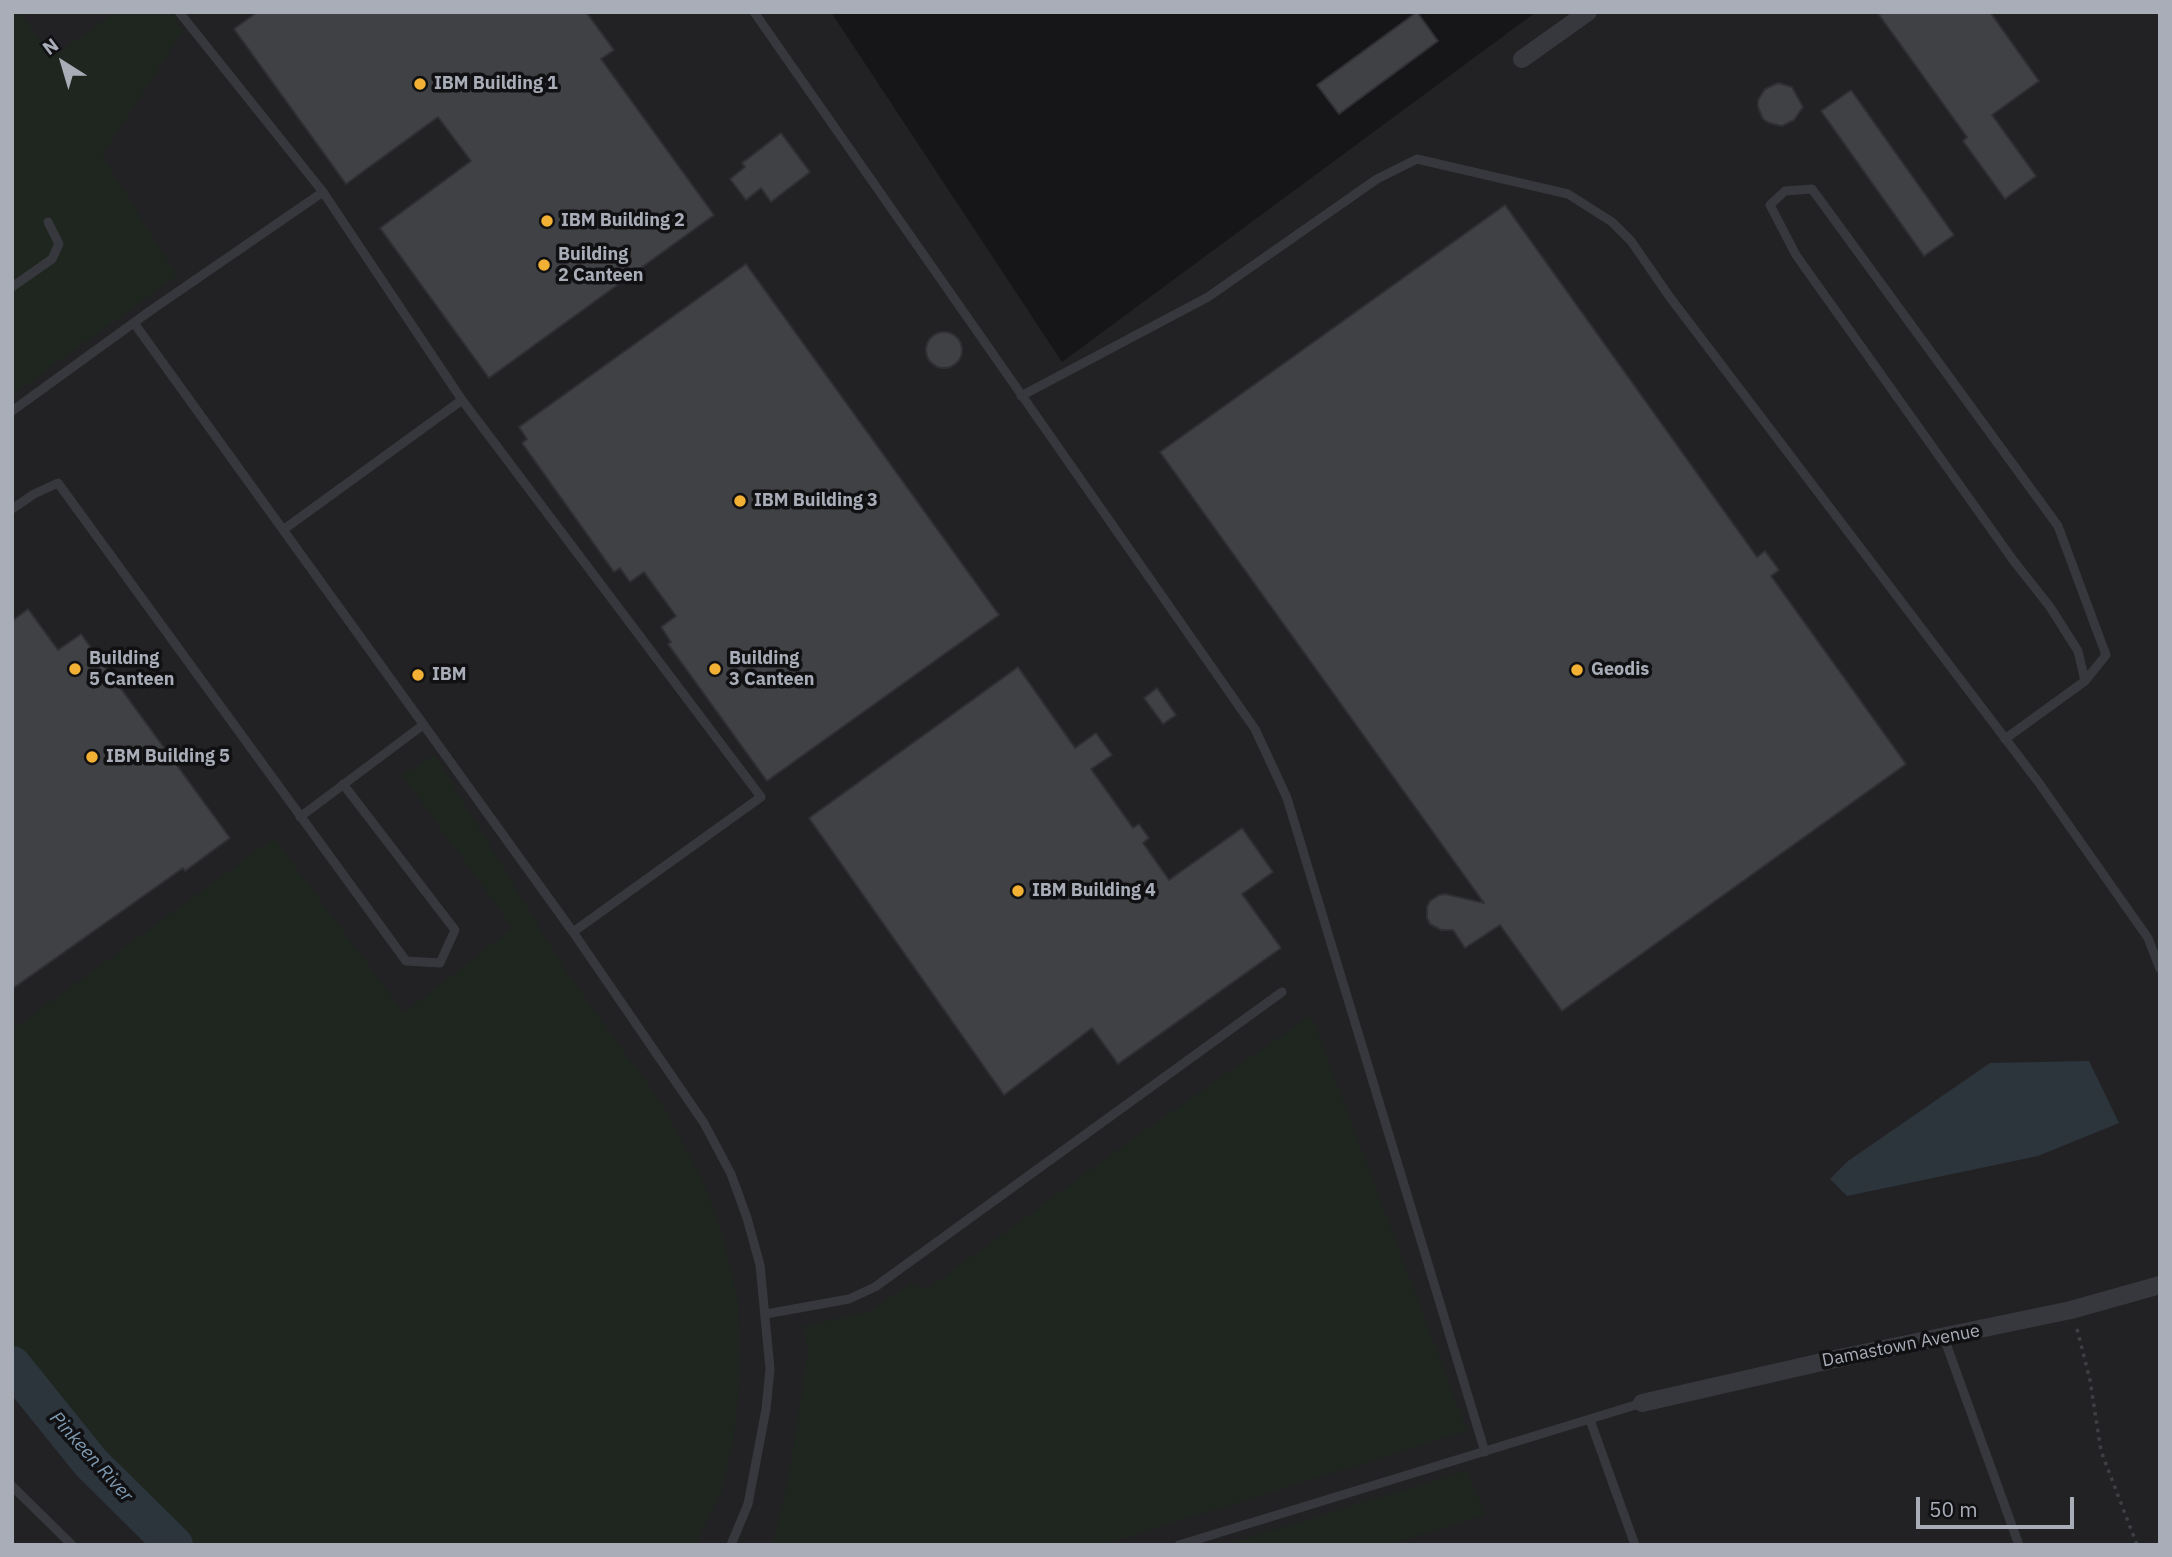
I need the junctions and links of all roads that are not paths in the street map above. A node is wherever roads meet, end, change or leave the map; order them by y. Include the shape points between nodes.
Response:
1 (179, 12) edge
2 (754, 12) edge
3 (1588, 12) edge
4 (1522, 59) dead end
5 (323, 192) junction
6 (48, 222) dead end
7 (12, 286) edge
8 (134, 323) junction
9 (1021, 396) junction
10 (462, 400) junction
11 (12, 411) edge
12 (12, 509) edge
13 (283, 530) junction
14 (2085, 681) junction
15 (423, 725) junction
16 (2005, 739) junction
17 (343, 784) junction
18 (300, 817) junction
19 (573, 932) junction
20 (2160, 969) edge
21 (1282, 992) dead end
22 (2160, 1285) edge
23 (766, 1314) junction
24 (1944, 1338) junction
25 (1642, 1403) joint
26 (1590, 1420) junction
27 (1485, 1452) junction
28 (12, 1486) edge
29 (72, 1545) edge
30 (730, 1545) edge
31 (1179, 1545) edge
32 (1635, 1545) edge
33 (2019, 1545) edge

1 - 5 lane
2 - 9 lane
3 - 4 street
5 - 8 lane
5 - 10 lane
6 - 7 lane via 59,244 52,259
8 - 11 lane
8 - 13 lane
9 - 16 lane via 1208,297 1377,179 1417,159 1568,194 1612,222 1631,241
9 - 27 lane via 1255,729 1287,798
10 - 13 lane
10 - 19 lane via 761,797
12 - 18 lane via 58,483
13 - 15 lane
14 - 14 lane via 2078,651 2050,607 1796,255 1770,205 1785,191 1812,189 2058,526 2106,655
14 - 16 lane
15 - 17 lane
15 - 19 lane
16 - 20 lane via 2148,938
17 - 18 lane
17 - 18 lane via 455,930 440,963 406,961
19 - 23 lane via 704,1123 731,1174 760,1265
21 - 23 lane via 875,1287 849,1299
22 - 24 street, Damastown Avenue
23 - 30 lane via 770,1369 766,1409 748,1504
24 - 25 street, Damastown Avenue
24 - 33 lane
25 - 26 lane
26 - 27 lane
26 - 32 lane
27 - 31 lane
28 - 29 lane

